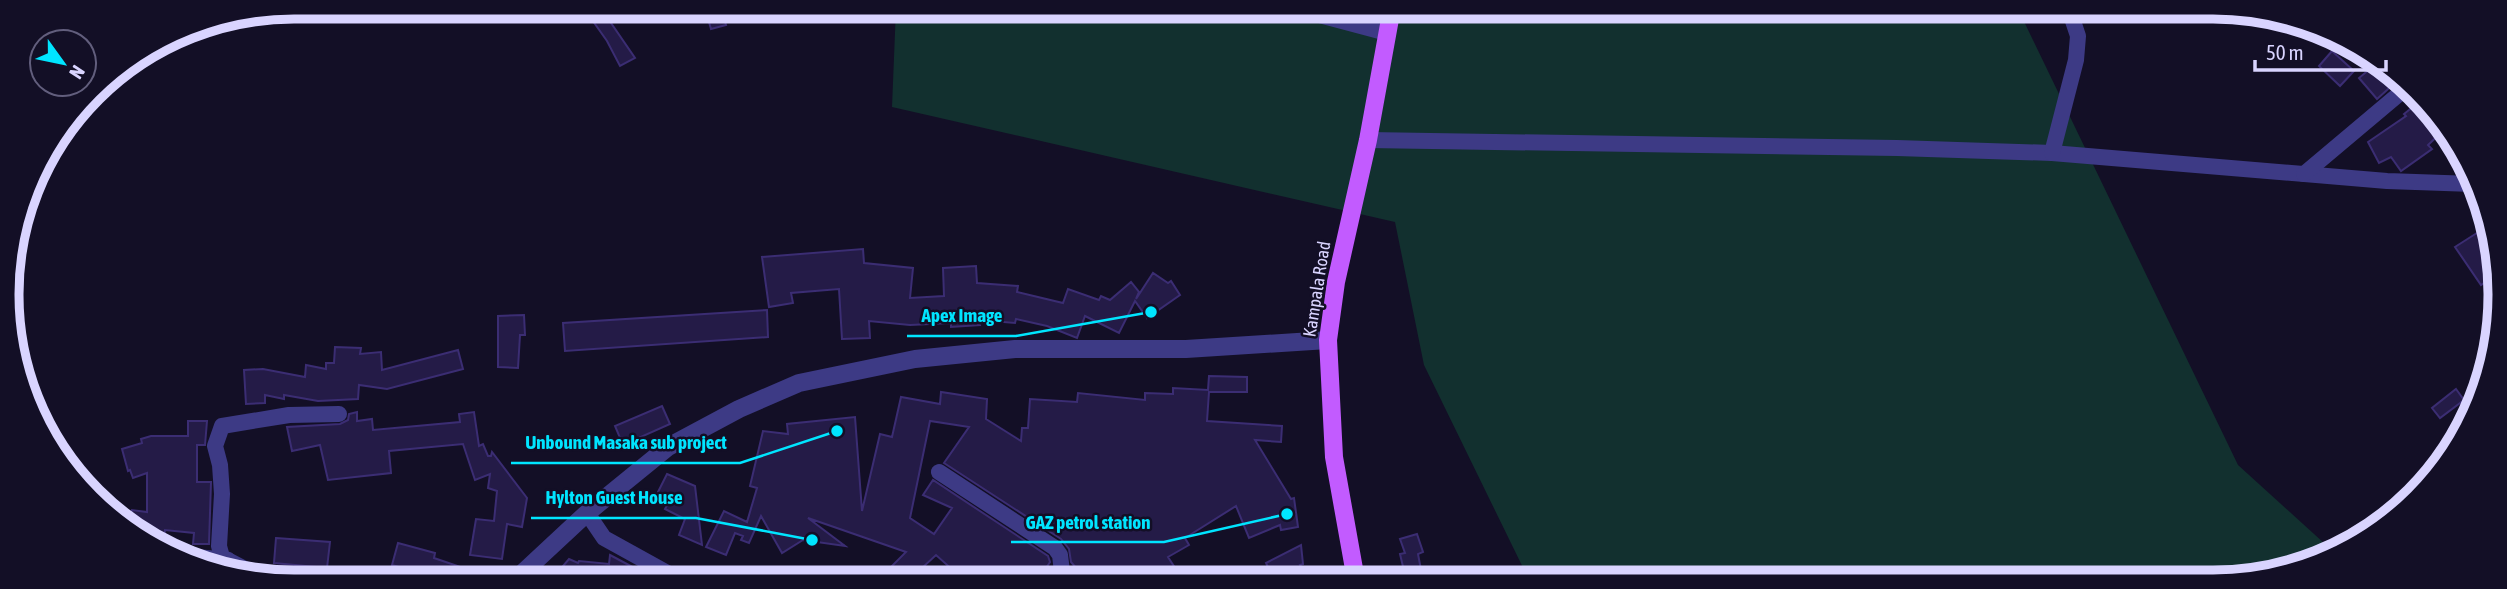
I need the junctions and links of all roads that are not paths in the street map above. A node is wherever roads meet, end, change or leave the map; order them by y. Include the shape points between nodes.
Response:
1 (1334, 19) edge
2 (1390, 19) edge
3 (2072, 19) edge
4 (1387, 33) junction
5 (2400, 93) edge
6 (1368, 140) junction
7 (2052, 153) junction
8 (2304, 174) junction
9 (2464, 183) edge
10 (1328, 340) junction
11 (339, 414) dead end
12 (939, 472) dead end
13 (587, 513) junction
14 (220, 559) edge
15 (228, 560) junction
16 (232, 562) edge
17 (526, 570) edge
18 (663, 570) edge
19 (1062, 570) edge
20 (1354, 570) edge

1 - 4 street
2 - 4 main road, Kampala Road
3 - 7 street via 2078,36 2076,60
4 - 6 main road, Kampala Road
5 - 8 street
6 - 7 street
6 - 10 main road, Kampala Road via 1336,282
7 - 8 street
8 - 9 street
10 - 13 street via 1186,349 1015,349 915,359 799,383 668,447
10 - 20 main road, Kampala Road via 1334,457
11 - 15 street via 289,415 222,426 215,446 222,494 219,546
12 - 19 street via 1055,548
13 - 17 street
13 - 18 street via 604,538
14 - 15 street
15 - 16 street

